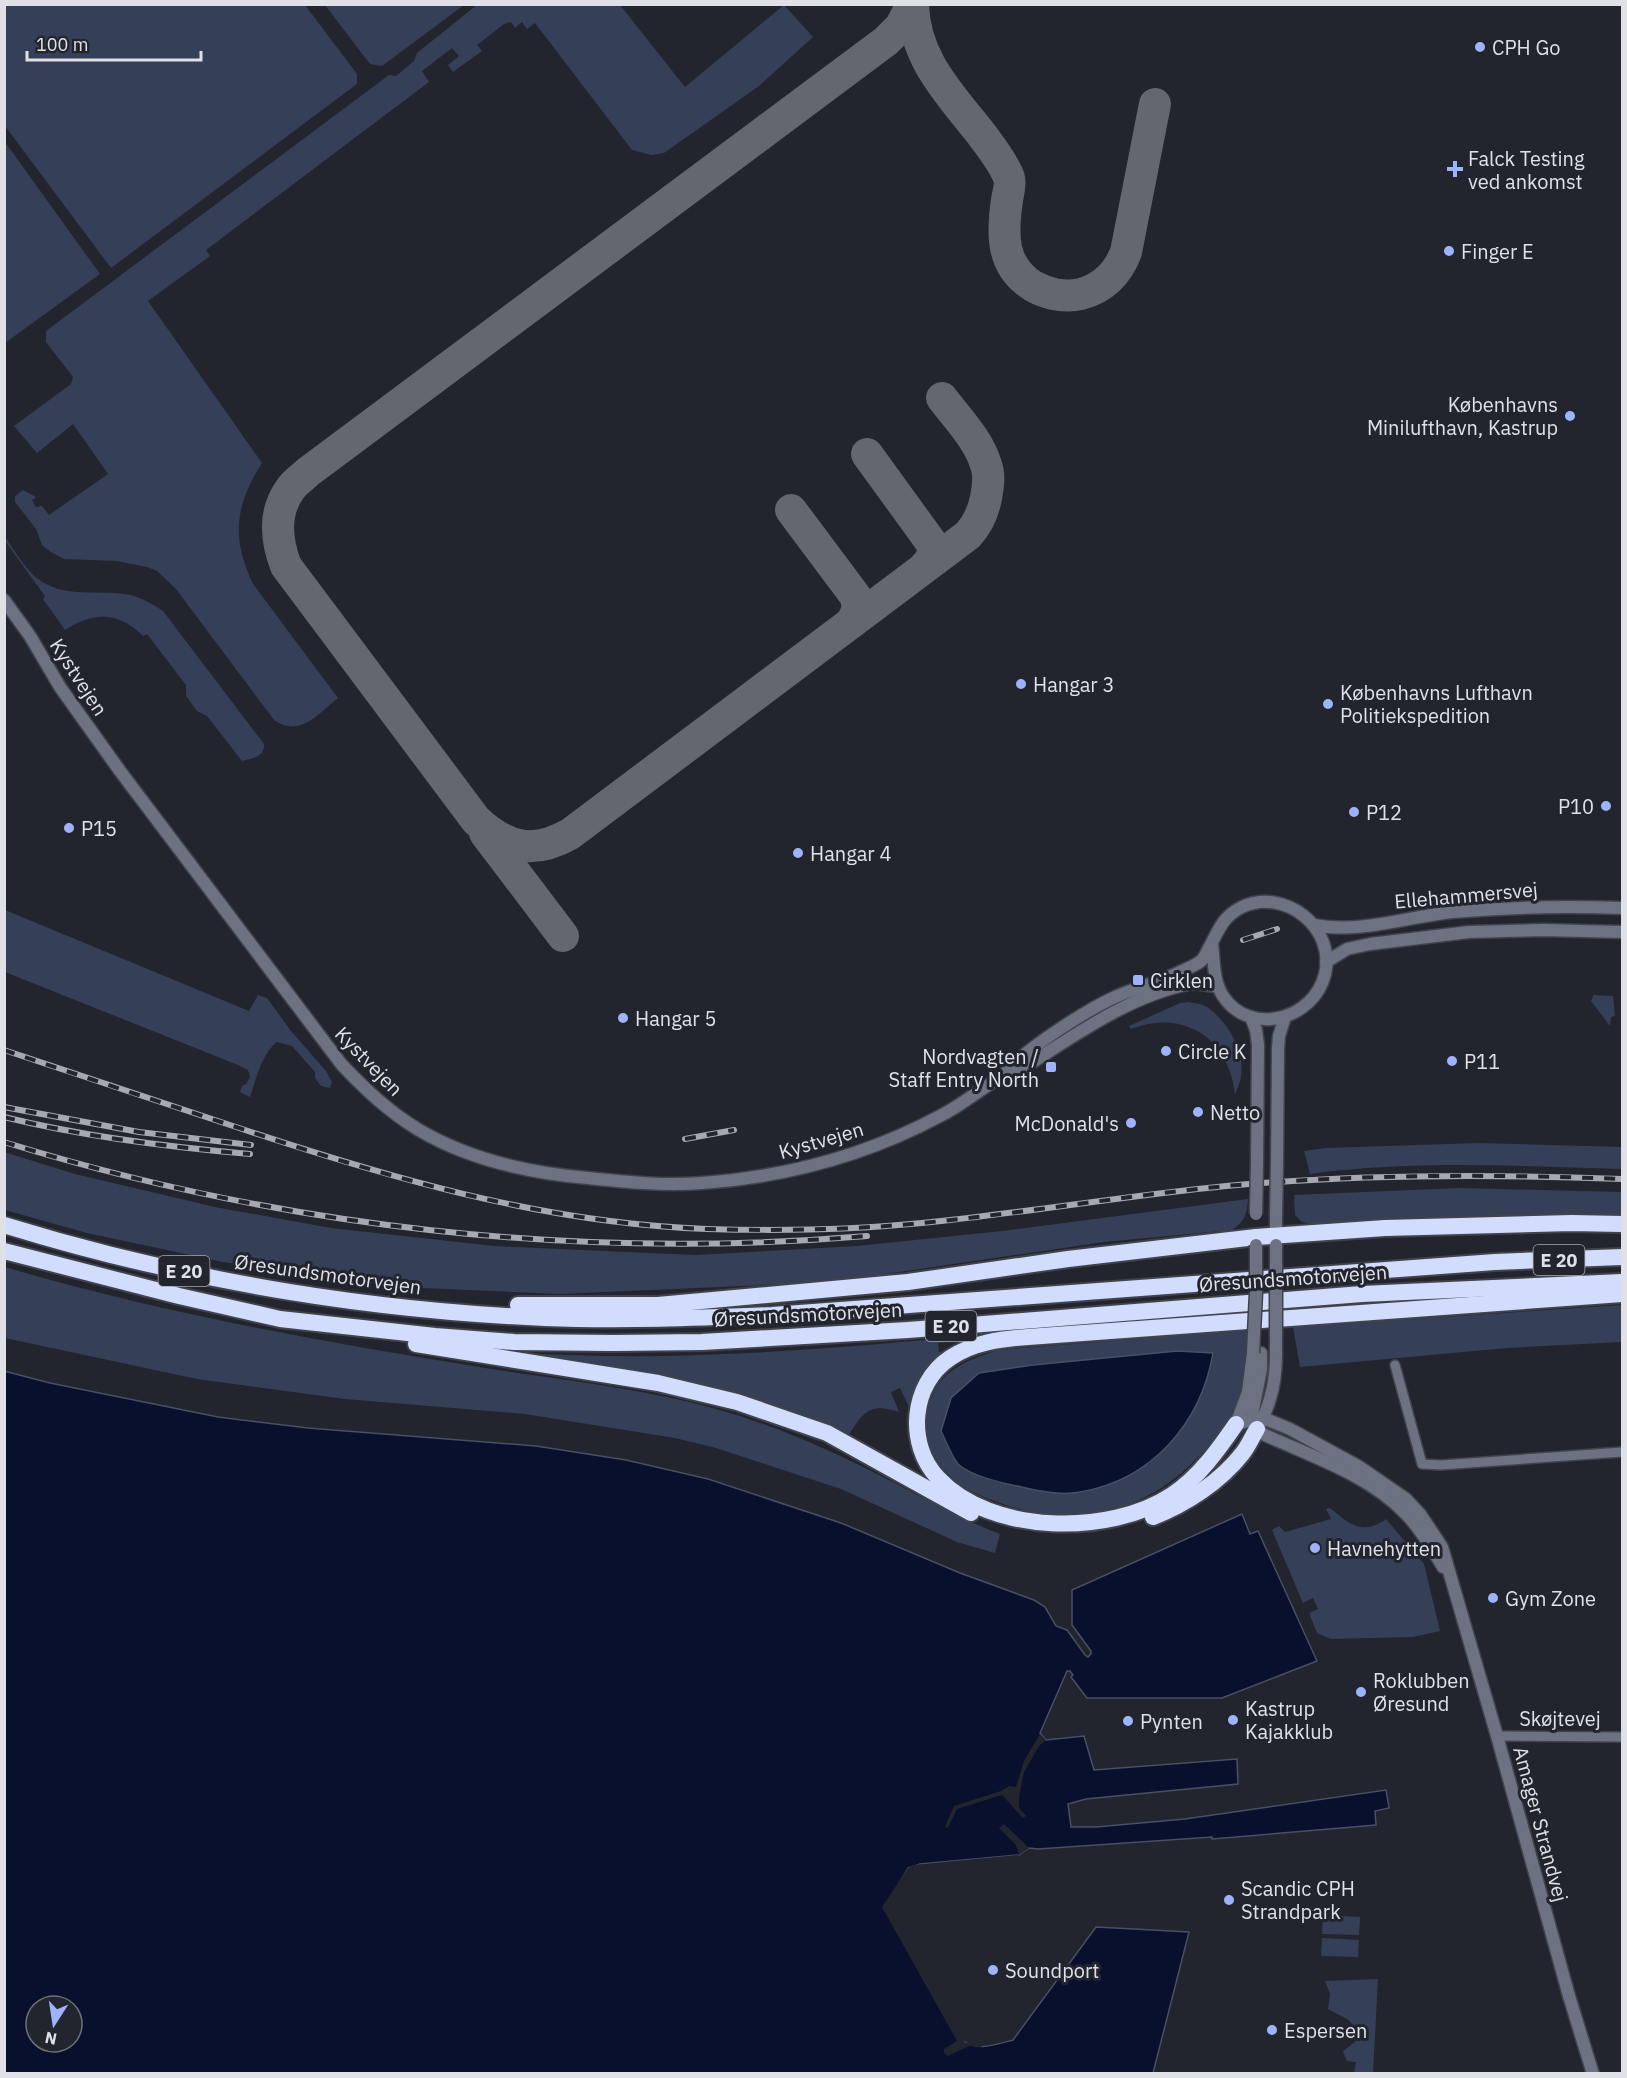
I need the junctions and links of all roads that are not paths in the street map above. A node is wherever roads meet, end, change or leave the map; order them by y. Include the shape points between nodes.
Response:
1 (4, 600) edge
2 (1623, 908) edge
3 (1314, 925) junction
4 (1623, 932) edge
5 (1212, 943) junction
6 (1326, 962) junction
7 (1217, 986) junction
8 (1251, 1017) junction
9 (1285, 1017) junction
10 (1002, 1077) junction
11 (1623, 1224) edge
12 (4, 1225) edge
13 (1256, 1241) junction
14 (1276, 1241) junction
15 (4, 1251) edge
16 (1623, 1257) edge
17 (1623, 1282) edge
18 (1623, 1294) edge
19 (367, 1302) junction
20 (280, 1318) junction
21 (1395, 1365) dead end
22 (1252, 1423) junction
23 (1623, 1452) edge
24 (1497, 1736) junction
25 (1623, 1737) edge
26 (1593, 2073) edge

1 - 10 street, Kystvejen via 113,762 342,1065 392,1112 450,1145 521,1169 560,1176 633,1183 701,1183 767,1176 821,1163 903,1134
2 - 3 street, Ellehammersvej via 1451,912 1351,927
3 - 5 street via 1290,906 1254,903 1228,916
3 - 6 street via 1321,936
4 - 6 street, Ellehammersvej via 1469,932 1370,944 1347,949
5 - 7 street
5 - 10 street, Kystvejen via 1203,960 1105,1003 1014,1063
6 - 9 street via 1315,996
7 - 8 street via 1229,1004
7 - 10 street, Kystvejen via 1190,983 1144,999
8 - 9 street
8 - 13 street, bridge via 1258,1045
9 - 14 street, bridge via 1278,1048
11 - 14 highway via 1385,1228
12 - 19 highway, Øresundsmotorvejen / E 20 via 213,1278
13 - 14 highway
13 - 19 highway via 1080,1257 908,1282 658,1305
13 - 22 street, bridge via 1257,1353 1261,1369
14 - 22 street, bridge via 1276,1376 1272,1393
15 - 20 highway, Øresundsmotorvejen / E 20
16 - 19 highway, Øresundsmotorvejen / E 20 via 1495,1262 662,1319 546,1318
17 - 20 highway, Øresundsmotorvejen / E 20 via 1362,1294 702,1342 514,1342
18 - 22 highway via 985,1342 959,1353 938,1369 924,1390 916,1424 924,1457 936,1476 957,1494 1013,1517 1067,1524 1116,1518 1163,1500
20 - 22 highway via 658,1383 737,1402 827,1433 979,1517 1036,1533 1101,1532 1158,1515 1198,1493 1227,1470 1243,1453
21 - 23 street via 1422,1464
22 - 24 street, Amager Strandvej via 1265,1435 1356,1477 1408,1515 1454,1584
24 - 25 street, Skøjtevej
24 - 26 street, Amager Strandvej

